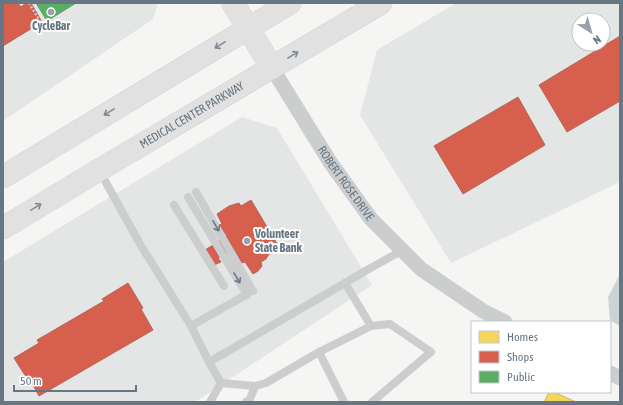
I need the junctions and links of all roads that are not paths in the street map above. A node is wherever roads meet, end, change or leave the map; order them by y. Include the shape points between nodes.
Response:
1 (233, 3) edge
2 (290, 3) edge
3 (381, 3) edge
4 (248, 28) junction
5 (272, 68) junction
6 (99, 170) junction
7 (3, 177) edge
8 (196, 192) dead end
9 (188, 197) dead end
10 (174, 205) dead end
11 (3, 228) edge
12 (402, 250) junction
13 (345, 283) junction
14 (224, 286) dead end
15 (248, 294) junction
16 (503, 321) edge
17 (192, 326) junction
18 (371, 326) junction
19 (319, 352) junction
20 (209, 362) junction
21 (611, 374) edge
22 (620, 378) edge
23 (221, 383) junction
24 (254, 386) junction
25 (210, 402) edge
26 (246, 402) edge
27 (344, 402) edge
28 (372, 402) edge

1 - 4 main road, ROBERT ROSE DRIVE
2 - 4 main road
5 -> 3 main road, MEDICAL CENTER PARKWAY
4 - 5 main road, ROBERT ROSE DRIVE
4 -> 7 main road
5 - 6 main road, MEDICAL CENTER PARKWAY
5 - 12 street, ROBERT ROSE DRIVE via 330,162 372,219
11 -> 6 main road, MEDICAL CENTER PARKWAY
6 - 17 lane via 140,244
8 -> 15 lane
9 -> 15 lane
10 - 14 lane
12 - 13 lane
12 - 16 street, ROBERT ROSE DRIVE via 421,269 483,311
13 - 18 lane
13 - 20 lane
15 - 17 lane
17 - 20 lane
18 - 19 lane
18 - 28 lane via 390,324 431,352
19 - 24 lane via 266,382
19 - 27 lane
20 - 23 lane
21 - 22 street
23 - 24 lane
23 - 25 lane
24 - 26 lane via 250,399

